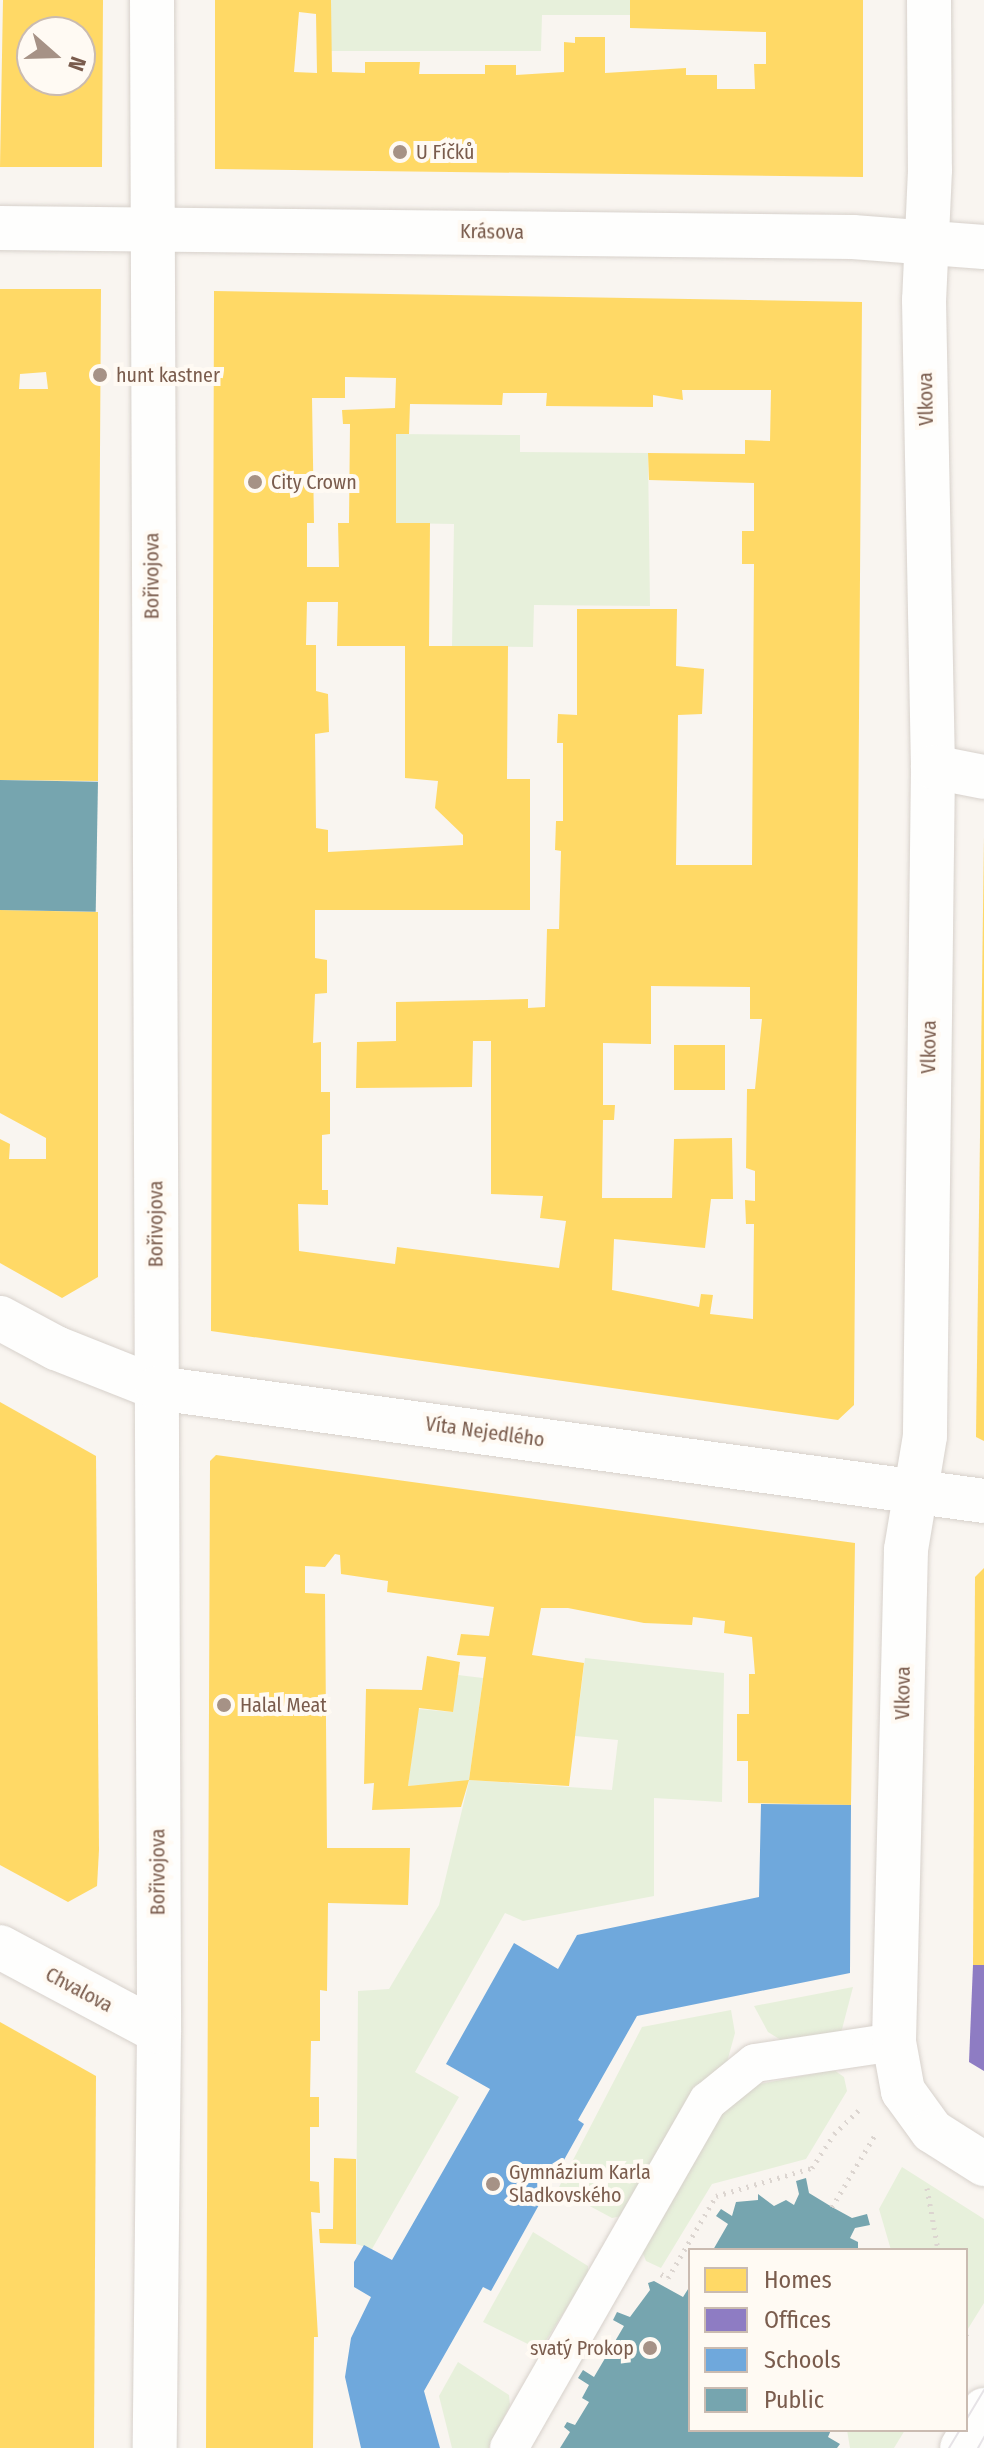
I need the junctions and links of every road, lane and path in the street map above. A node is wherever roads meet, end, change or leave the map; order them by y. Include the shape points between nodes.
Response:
1 (152, 0) edge
2 (929, 0) edge
3 (0, 228) edge
4 (149, 228) junction
5 (927, 243) junction
6 (984, 247) edge
7 (933, 767) junction
8 (984, 777) edge
9 (0, 1318) edge
10 (157, 1388) junction
11 (914, 1491) junction
12 (984, 1501) edge
13 (0, 1947) edge
14 (159, 2032) junction
15 (894, 2042) junction
16 (860, 2110) dead end
17 (866, 2147) dead end
18 (984, 2164) edge
19 (925, 2182) dead end
20 (832, 2207) dead end
21 (938, 2248) edge
22 (654, 2271) dead end
23 (984, 2410) edge
24 (155, 2448) edge
25 (509, 2448) edge
26 (962, 2448) edge

1 - 4 street, Bořivojova
2 - 5 street, Vlkova
3 - 4 street, Krásova
4 - 5 street, Krásova
4 - 10 street, Bořivojova
5 - 6 street, Krásova
5 - 7 street, Vlkova
7 - 8 street
7 - 11 street, Vlkova via 925,1436
9 - 10 street, Víta Nejedlého via 56,1348
10 - 11 street, Víta Nejedlého
10 - 14 street, Bořivojova
11 - 12 street, Víta Nejedlého
11 - 15 street, Vlkova via 906,1550
13 - 14 street, Chvalova
14 - 24 street, Bořivojova
15 - 18 street, Vlkova via 903,2091 932,2131
15 - 25 street via 755,2063 708,2101
16 - 22 path via 834,2134 812,2168 716,2196 668,2278
17 - 20 path
19 - 21 path
23 - 26 street

